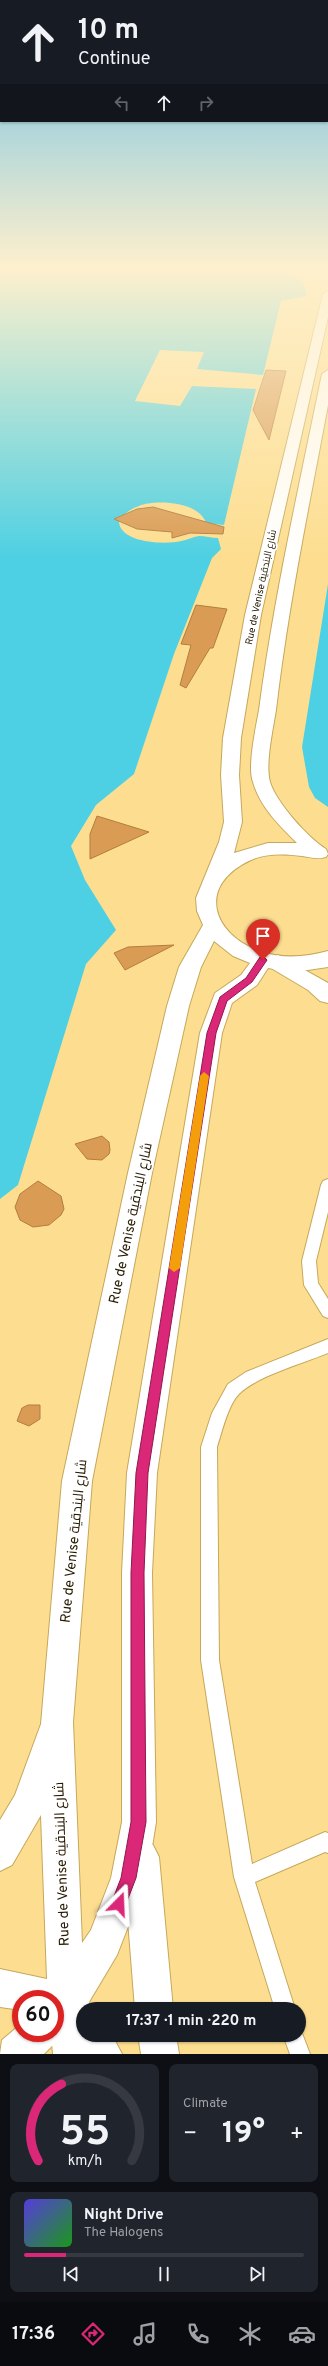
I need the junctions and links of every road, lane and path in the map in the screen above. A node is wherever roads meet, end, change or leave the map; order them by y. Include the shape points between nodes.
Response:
1 (311, 367) edge
2 (328, 374) edge
3 (323, 854) edge
4 (212, 881) junction
5 (212, 926) junction
6 (328, 959) edge
7 (270, 961) junction
8 (328, 995) edge
9 (328, 1185) edge
10 (328, 1311) edge
11 (328, 1346) edge
12 (57, 1722) junction
13 (139, 1822) junction
14 (328, 1843) edge
15 (0, 1853) edge
16 (244, 1878) junction
17 (0, 1988) edge
18 (13, 1990) edge
19 (62, 1990) edge
20 (153, 2002) edge
21 (283, 2002) edge
22 (64, 2006) edge
23 (64, 2018) edge
24 (29, 2042) edge
25 (94, 2042) edge
26 (158, 2042) edge
27 (296, 2042) edge
28 (16, 2054) edge
29 (72, 2054) edge
30 (102, 2054) edge
31 (160, 2054) edge
32 (300, 2054) edge

1 - 4 main road, Rue de Venise شارع البندقية via 253,615 232,738 230,775 233,822 229,842
2 - 3 main road via 276,640 261,757 261,781 271,802 284,820
3 - 4 main road via 293,848 268,849 245,855 225,866
4 - 5 main road, Rue de Venise شارع البندقية via 207,895 206,910
5 - 7 main road via 236,947
5 - 12 main road, Rue de Venise شارع البندقية via 190,967 178,1006 140,1173 77,1481
6 - 7 main road via 300,964
7 - 8 main road via 316,984
7 - 13 main road via 224,999 211,1033 142,1473 137,1573
9 - 10 lane via 309,1261 311,1285
11 - 16 lane via 251,1376 233,1389 220,1413 209,1447 210,1660
12 - 15 main road via 29,1804
12 - 19 main road, Rue de Venise شارع البندقية
13 - 20 main road
13 - 22 main road via 129,1878 104,1942
14 - 16 lane via 325,1842
16 - 21 lane
17 - 18 main road
23 - 29 main road, Rue de Venise شارع البندقية
24 - 28 main road
25 - 30 main road
26 - 31 main road
27 - 32 lane

